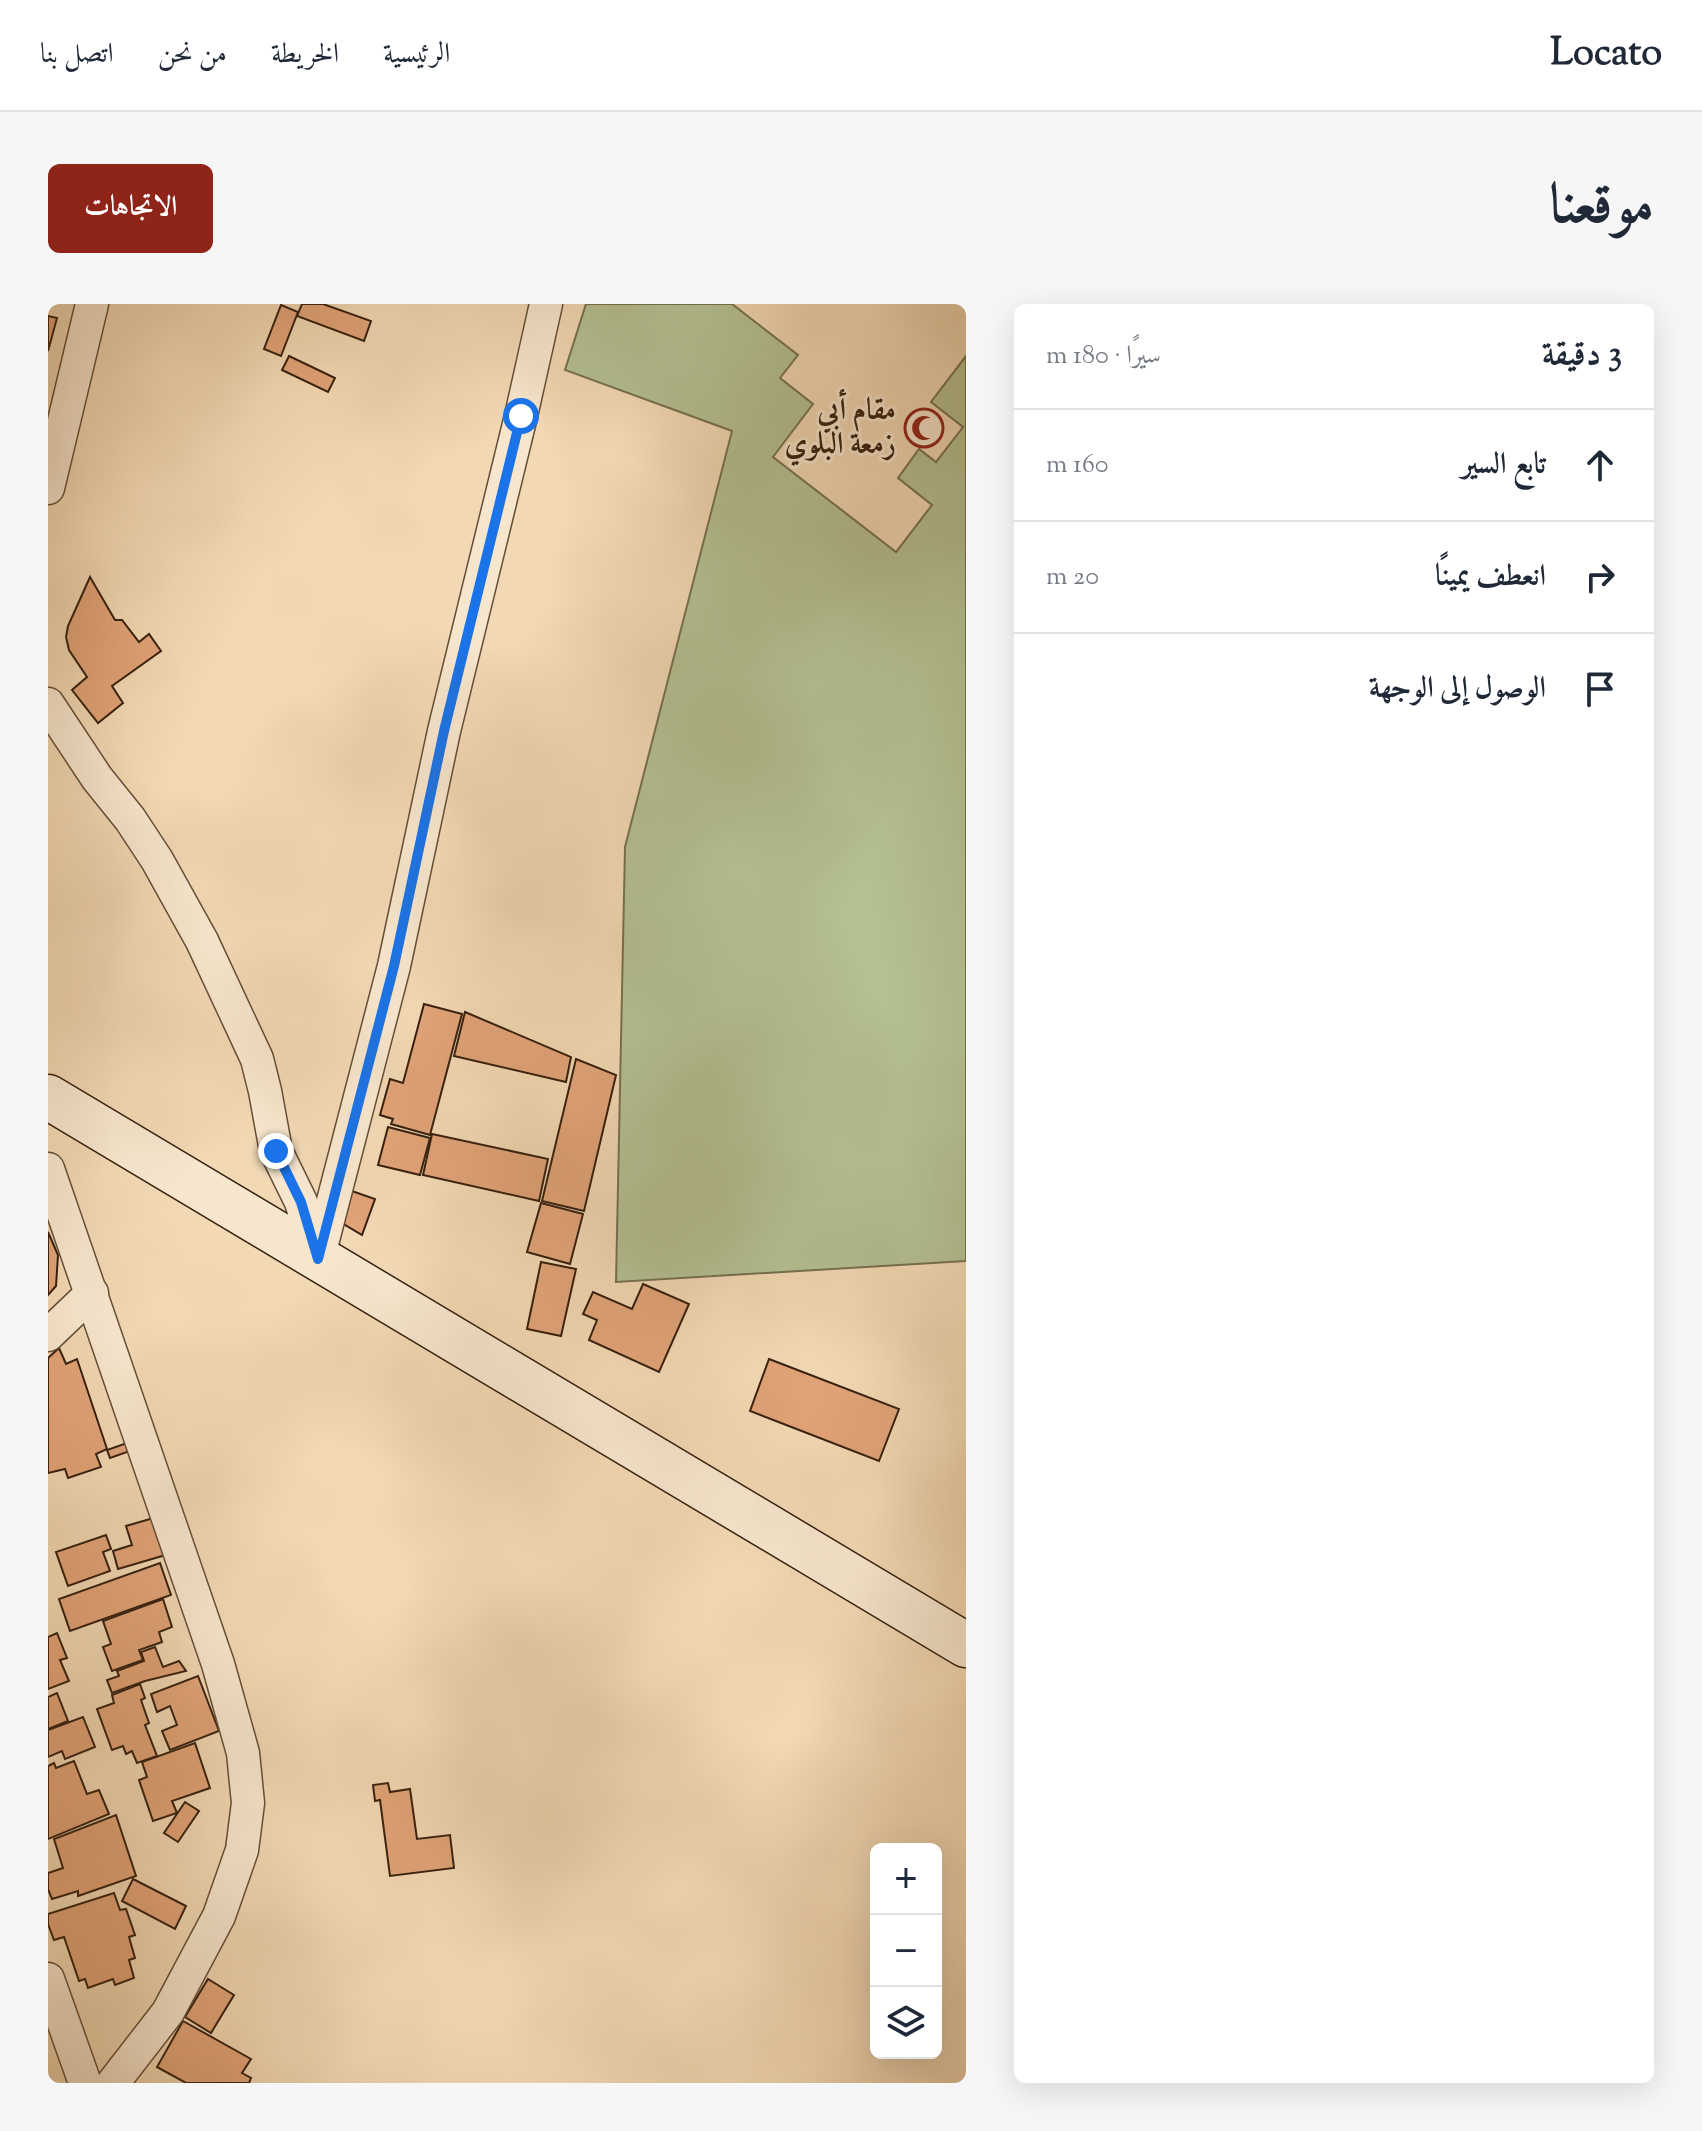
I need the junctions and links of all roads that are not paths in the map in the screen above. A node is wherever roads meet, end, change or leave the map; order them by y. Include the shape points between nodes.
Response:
1 (92, 304) edge
2 (546, 304) edge
3 (48, 488) edge
4 (48, 704) edge
5 (48, 1097) edge
6 (48, 1169) edge
7 (318, 1259) junction
8 (92, 1293) junction
9 (48, 1335) edge
10 (966, 1645) edge
11 (48, 1979) edge
12 (85, 2083) edge
13 (113, 2083) edge

1 - 3 street
2 - 7 street via 394,966
4 - 7 street via 157,860 202,941 257,1059 276,1151 301,1202
5 - 7 street
6 - 8 street
7 - 10 street
8 - 9 street
8 - 13 street via 218,1664 243,1753 248,1803 242,1850 219,1916 168,2012
11 - 12 street

